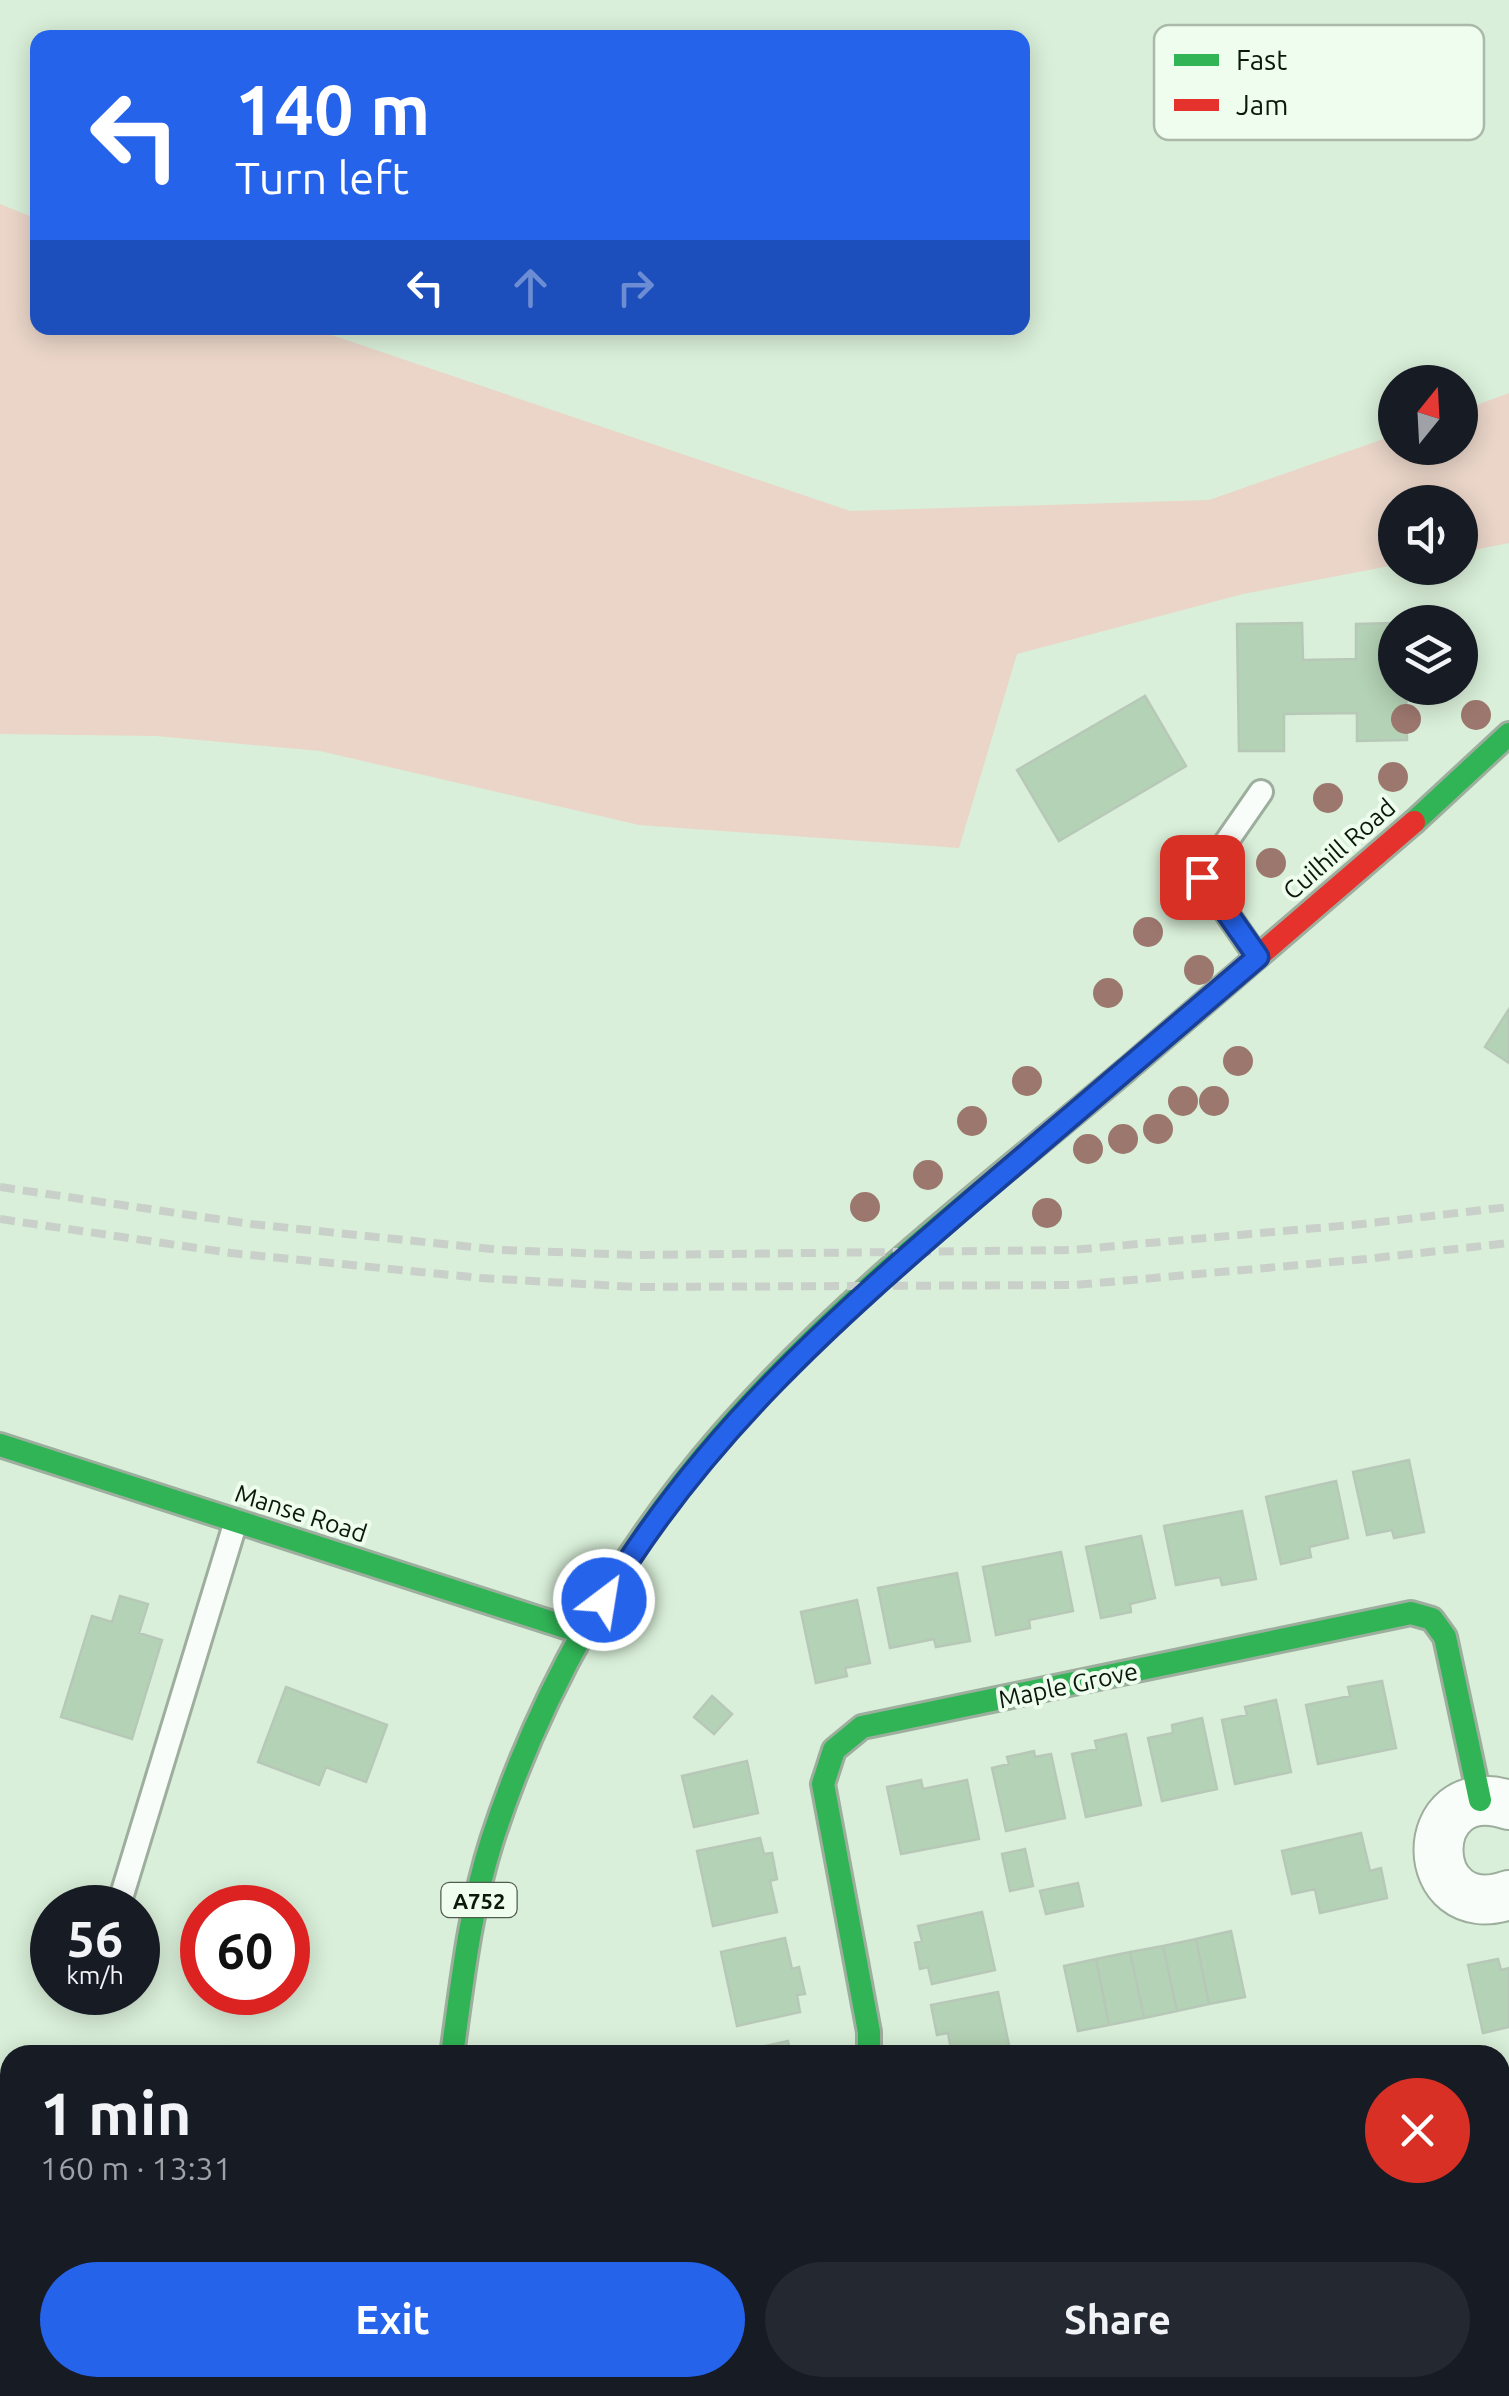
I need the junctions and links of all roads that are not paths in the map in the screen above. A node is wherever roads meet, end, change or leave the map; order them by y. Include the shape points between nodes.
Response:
1 (1505, 747) edge
2 (1261, 792) dead end
3 (1258, 957) junction
4 (0, 1445) edge
5 (236, 1521) junction
6 (584, 1634) junction
7 (1494, 1802) edge
8 (125, 1885) edge
9 (1509, 1895) edge
10 (453, 2045) edge
11 (869, 2045) edge

1 - 3 main road, Cuilhill Road / A752
2 - 3 lane via 1202,877
3 - 6 main road, Cuilhill Road / A752 via 888,1272 766,1386 668,1502
4 - 5 main road, Manse Road
5 - 6 main road, Manse Road
5 - 8 lane
6 - 10 main road, Cuilhill Road / A752 via 526,1750 490,1846
7 - 9 street, Maple Grove via 1463,1806 1450,1816 1441,1830 1438,1864 1446,1880 1474,1899
7 - 11 main road, Maple Grove via 1444,1637 1432,1619 1411,1613 862,1728 840,1738 826,1759 823,1784

